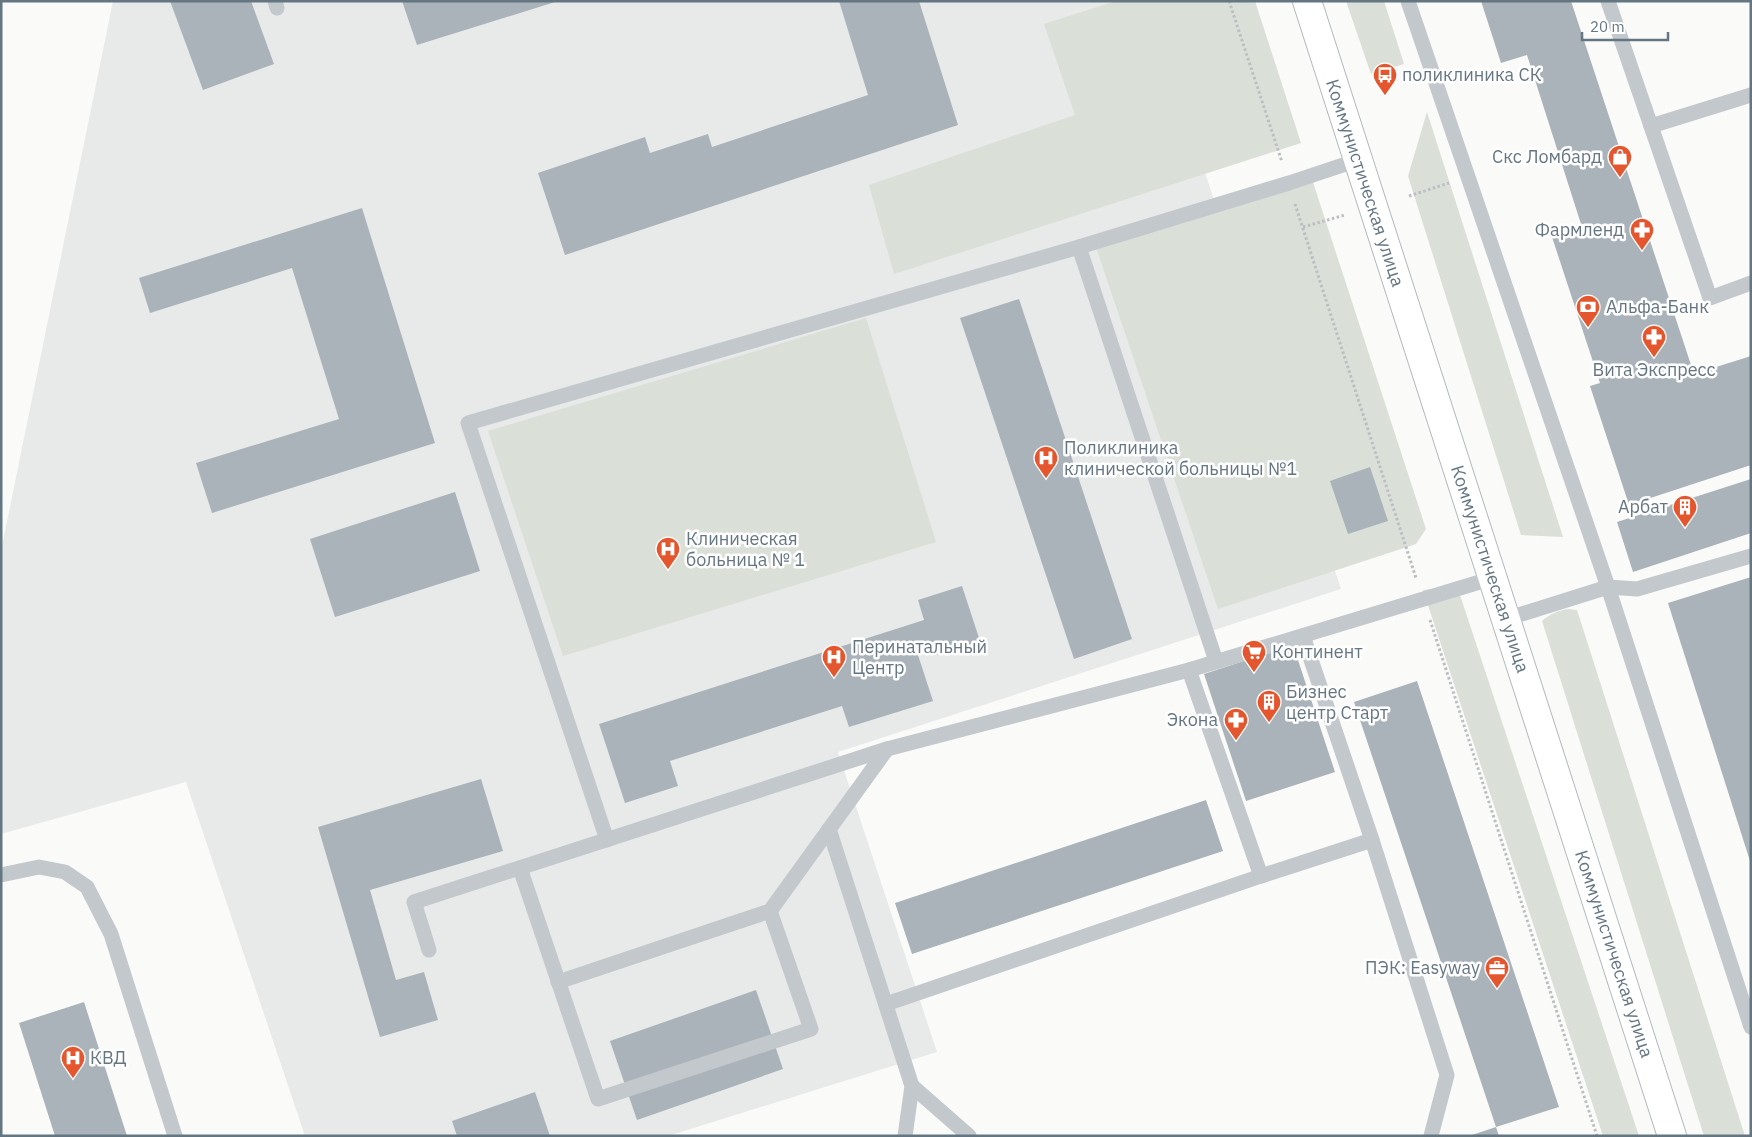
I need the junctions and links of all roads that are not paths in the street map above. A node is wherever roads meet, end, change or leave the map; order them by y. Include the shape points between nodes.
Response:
1 (1307, 1) edge
2 (1408, 1) edge
3 (1608, 1) edge
4 (1751, 95) edge
5 (1651, 126) junction
6 (1358, 160) junction
7 (1079, 247) junction
8 (1751, 284) edge
9 (1751, 556) edge
10 (1492, 578) junction
11 (1608, 587) junction
12 (1506, 619) junction
13 (1303, 636) junction
14 (1216, 661) junction
15 (1189, 670) junction
16 (886, 750) junction
17 (830, 829) junction
18 (607, 840) junction
19 (1372, 840) junction
20 (520, 868) junction
21 (1, 875) edge
22 (1261, 876) junction
23 (770, 911) junction
24 (428, 950) dead end
25 (558, 982) junction
26 (886, 1004) junction
27 (1751, 1027) edge
28 (912, 1086) junction
29 (175, 1136) edge
30 (904, 1136) edge
31 (969, 1136) edge
32 (1431, 1136) edge
33 (1672, 1136) edge

1 - 6 main road, Коммунистическая улица
2 - 11 lane
3 - 5 lane
4 - 5 lane
5 - 8 lane via 1710,298
6 - 7 lane
6 - 10 main road, Коммунистическая улица
7 - 14 lane
7 - 18 lane via 468,423
9 - 11 lane via 1637,589
10 - 12 main road, Коммунистическая улица
10 - 13 lane
11 - 12 lane
11 - 27 lane
12 - 33 main road, Коммунистическая улица
13 - 14 lane
13 - 19 lane
14 - 15 lane
15 - 16 lane
15 - 22 lane
16 - 17 lane
16 - 18 lane
17 - 23 lane
17 - 26 lane
18 - 20 lane
19 - 22 lane
19 - 32 lane via 1447,1075
20 - 24 lane via 414,902
20 - 25 lane
21 - 29 lane via 39,867 66,872 87,887 111,934
22 - 26 lane
23 - 25 lane
23 - 25 lane via 811,1029 598,1099
26 - 28 lane
28 - 30 lane
28 - 31 lane

